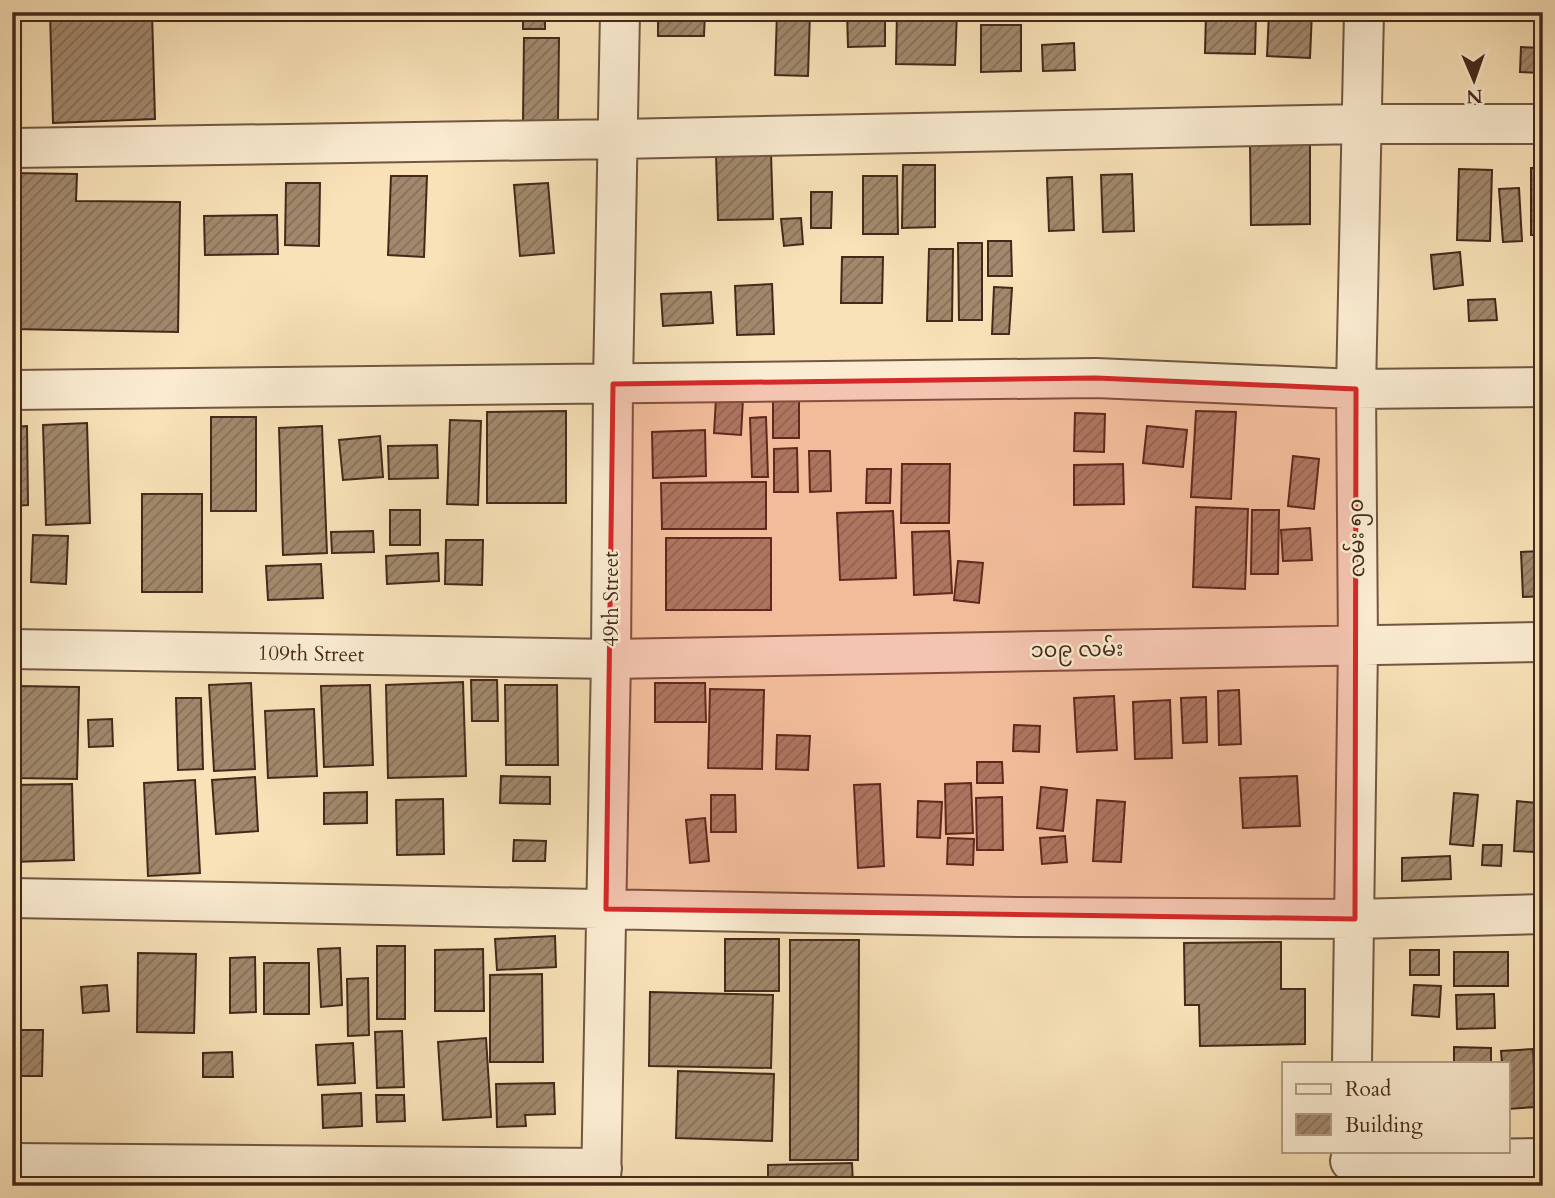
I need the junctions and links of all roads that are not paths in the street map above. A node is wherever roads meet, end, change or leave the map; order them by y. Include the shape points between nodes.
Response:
1 (620, 12) edge
2 (1364, 12) edge
3 (1361, 124) junction
4 (1543, 124) edge
5 (618, 139) junction
6 (12, 148) edge
7 (612, 384) junction
8 (1543, 387) edge
9 (1356, 389) junction
10 (12, 390) edge
11 (1543, 642) edge
12 (1358, 645) junction
13 (12, 649) edge
14 (611, 659) junction
15 (12, 898) edge
16 (606, 909) junction
17 (1543, 914) edge
18 (1355, 919) junction
19 (1352, 1062) edge
20 (1543, 1158) edge
21 (12, 1163) edge
22 (1350, 1166) edge
23 (601, 1177) edge

1 - 5 street, 49th Street
2 - 3 street, လမ်း ၅၀
3 - 4 street
3 - 5 street
3 - 9 street, လမ်း ၅၀
5 - 6 street
5 - 7 street, 49th Street
7 - 9 street via 1096,378
7 - 10 street
7 - 14 street, 49th Street
8 - 9 street
9 - 12 street, လမ်း ၅၀
11 - 12 street, ၁၀၉ လမ်း
12 - 14 street, ၁၀၉ လမ်း
12 - 18 street, လမ်း ၅၀
13 - 14 street, 109th Street
14 - 16 street, 49th Street
15 - 16 street
16 - 18 street
16 - 23 street, 49th Street
17 - 18 street
18 - 19 street, လမ်း ၅၀
20 - 22 street
21 - 23 street

